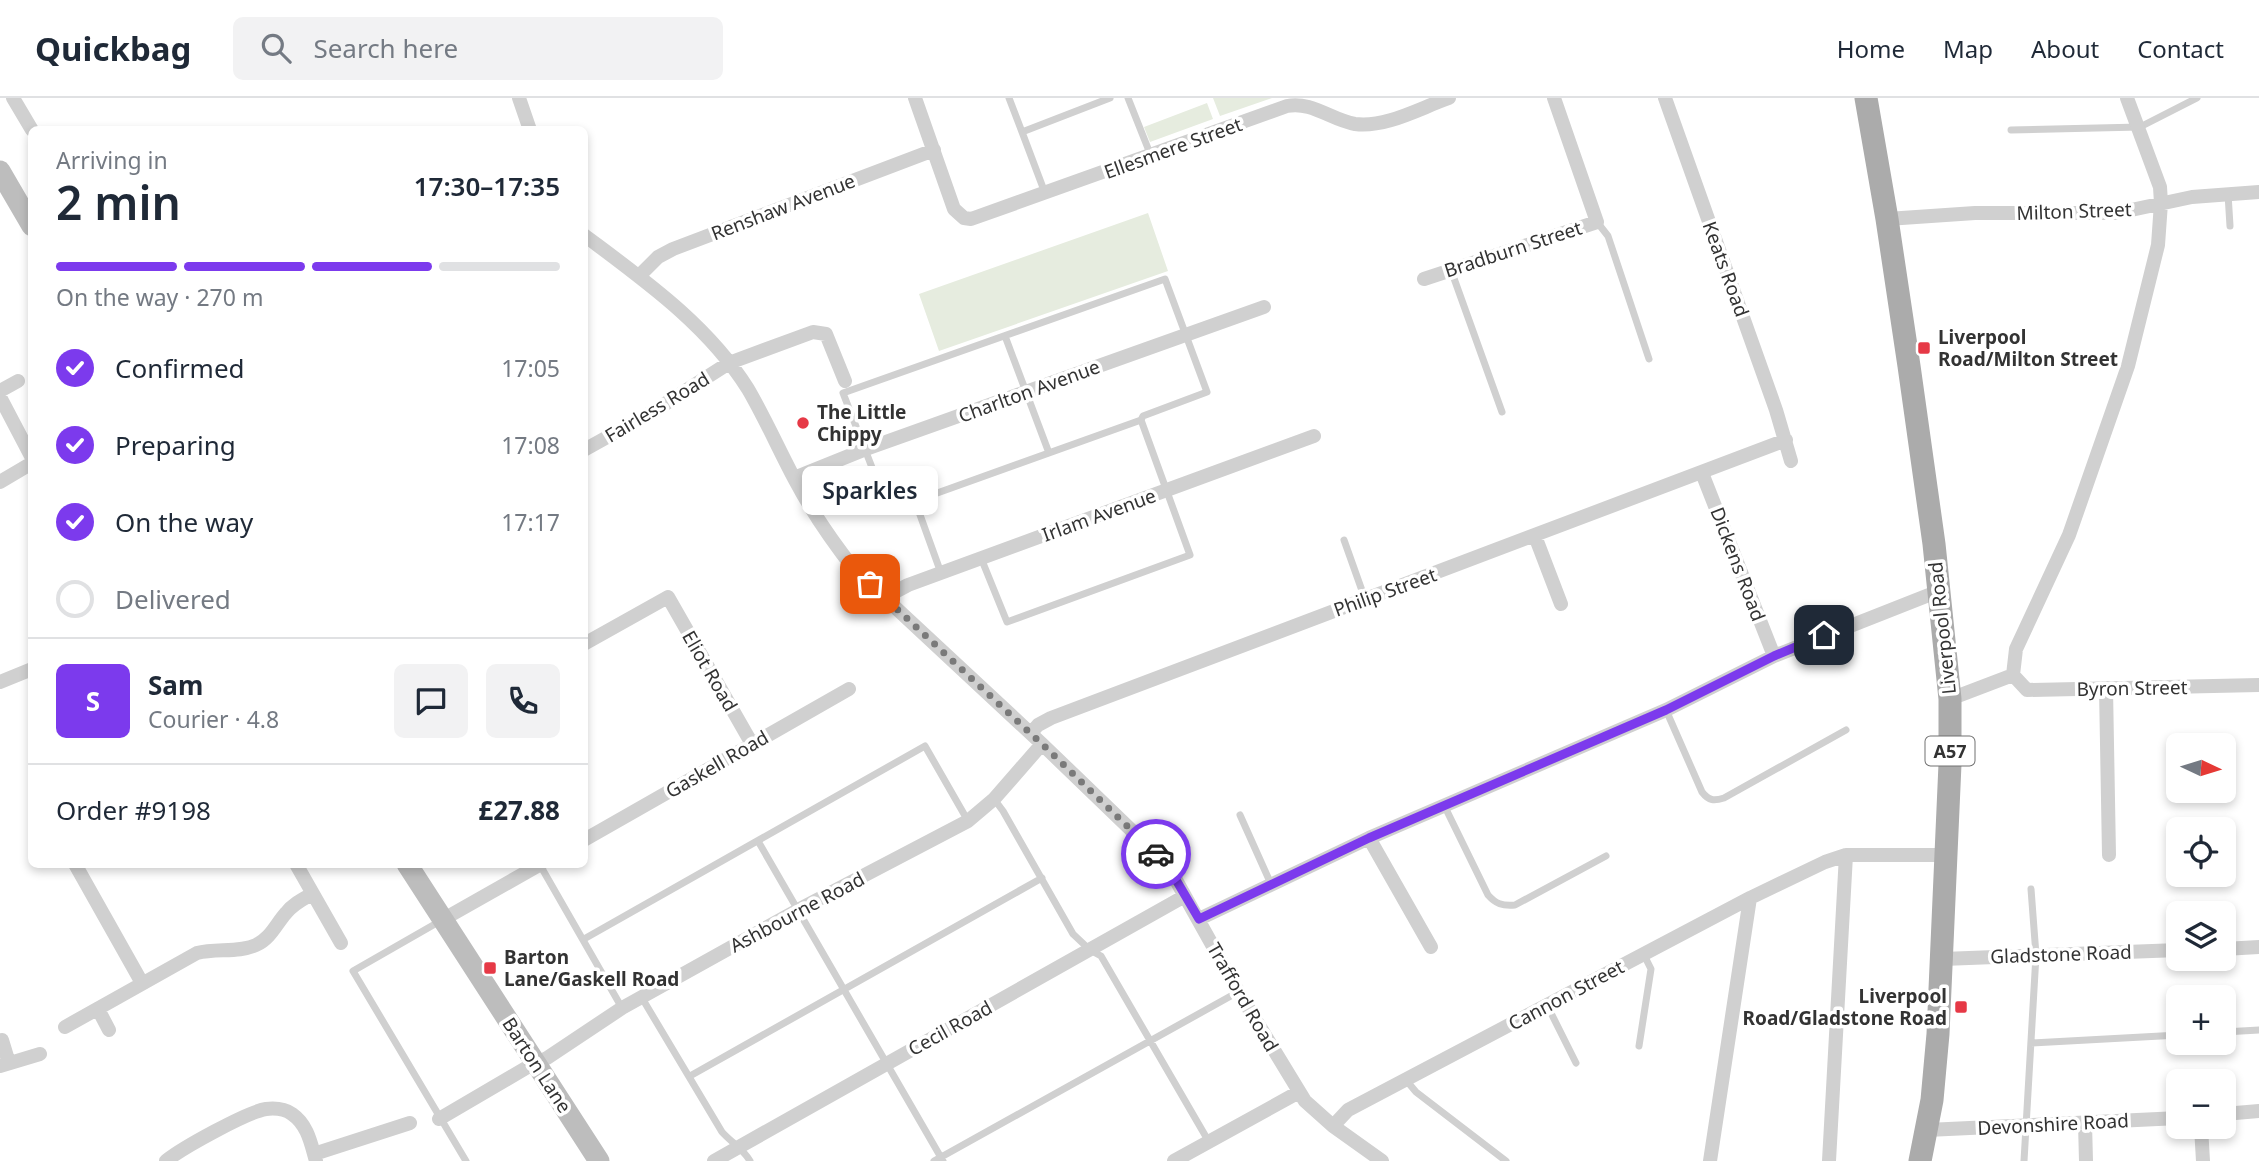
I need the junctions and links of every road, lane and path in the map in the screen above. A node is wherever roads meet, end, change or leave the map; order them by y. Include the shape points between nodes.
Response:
1 (13, 98) edge
2 (519, 98) edge
3 (915, 98) edge
4 (1009, 98) edge
5 (1110, 98) edge
6 (1128, 98) edge
7 (1449, 98) edge
8 (1554, 98) edge
9 (1665, 98) edge
10 (1866, 98) edge
11 (2127, 98) edge
12 (2197, 98) edge
13 (30, 126) edge
14 (529, 126) edge
15 (2140, 127) junction
16 (2011, 130) dead end
17 (1022, 132) junction
18 (934, 150) junction
19 (1152, 156) junction
20 (0, 171) edge
21 (2259, 192) edge
22 (1045, 194) junction
23 (2228, 194) junction
24 (2161, 203) junction
25 (28, 219) edge
26 (1887, 219) junction
27 (1597, 222) junction
28 (2230, 226) dead end
29 (588, 238) edge
30 (1451, 270) junction
31 (639, 276) junction
32 (1424, 279) dead end
33 (1264, 307) dead end
34 (1004, 336) junction
35 (1186, 336) junction
36 (1649, 359) dead end
37 (729, 363) junction
38 (18, 381) dead end
39 (845, 381) dead end
40 (0, 391) edge
41 (1026, 392) junction
42 (0, 397) edge
43 (1502, 412) dead end
44 (1141, 420) junction
45 (1314, 436) dead end
46 (1786, 440) junction
47 (588, 448) edge
48 (866, 449) junction
49 (28, 450) edge
50 (1049, 453) junction
51 (1791, 461) dead end
52 (28, 465) edge
53 (1702, 473) junction
54 (794, 478) junction
55 (0, 482) edge
56 (1168, 491) junction
57 (915, 501) junction
58 (1535, 536) junction
59 (1344, 540) dead end
60 (981, 558) junction
61 (941, 573) junction
62 (1939, 591) junction
63 (1365, 599) junction
64 (886, 600) junction
65 (1561, 604) dead end
66 (588, 642) edge
67 (1774, 656) junction
68 (28, 671) edge
69 (2012, 674) junction
70 (0, 682) edge
71 (2259, 685) edge
72 (2106, 688) junction
73 (849, 689) dead end
74 (1950, 699) junction
75 (1666, 710) junction
76 (1846, 730) dead end
77 (1031, 733) junction
78 (752, 744) junction
79 (1042, 744) junction
80 (994, 800) junction
81 (1444, 805) junction
82 (1240, 815) dead end
83 (968, 821) junction
84 (588, 838) edge
85 (1369, 838) junction
86 (758, 841) junction
87 (1846, 855) junction
88 (1947, 855) junction
89 (2109, 855) dead end
90 (1606, 856) dead end
91 (77, 868) edge
92 (298, 868) edge
93 (410, 868) edge
94 (536, 868) edge
95 (543, 868) edge
96 (1042, 878) junction
97 (1272, 885) junction
98 (2031, 889) dead end
99 (312, 894) junction
100 (1185, 896) junction
101 (1750, 898) junction
102 (798, 910) junction
103 (1199, 919) junction
104 (442, 920) junction
105 (584, 939) junction
106 (341, 943) dead end
107 (1431, 947) dead end
108 (2259, 947) edge
109 (2236, 948) edge
110 (1090, 950) junction
111 (2166, 950) edge
112 (1643, 954) junction
113 (2036, 955) junction
114 (1943, 959) junction
115 (142, 984) junction
116 (844, 989) junction
117 (1238, 991) junction
118 (642, 998) junction
119 (1547, 1005) junction
120 (622, 1008) junction
121 (98, 1009) junction
122 (65, 1027) dead end
123 (109, 1030) dead end
124 (2259, 1030) edge
125 (2236, 1031) edge
126 (2166, 1036) edge
127 (2, 1040) edge
128 (1149, 1041) junction
129 (2031, 1043) junction
130 (1639, 1046) dead end
131 (40, 1054) dead end
132 (536, 1062) junction
133 (1576, 1063) dead end
134 (887, 1064) junction
135 (4, 1065) edge
136 (690, 1076) junction
137 (1405, 1080) junction
138 (1299, 1092) junction
139 (2259, 1111) edge
140 (2236, 1113) edge
141 (439, 1119) junction
142 (2166, 1119) edge
143 (410, 1123) dead end
144 (2085, 1123) junction
145 (1333, 1126) junction
146 (2026, 1126) junction
147 (1927, 1130) junction
148 (2202, 1139) edge
149 (1209, 1142) junction
150 (737, 1148) junction
151 (315, 1157) edge
152 (939, 1160) edge
153 (166, 1161) edge
154 (466, 1161) edge
155 (599, 1161) edge
156 (714, 1161) edge
157 (750, 1161) edge
158 (1174, 1161) edge
159 (1382, 1161) edge
160 (1507, 1161) edge
161 (1710, 1161) edge
162 (1829, 1161) edge
163 (1920, 1161) edge
164 (2024, 1161) edge
165 (2086, 1161) edge
166 (2203, 1161) edge

1 - 13 street
2 - 14 street
3 - 18 street
4 - 17 lane
5 - 17 lane
6 - 19 lane
7 - 19 street, Ellesmere Street via 1370,125 1345,122 1296,105
8 - 27 street, Bradburn Street
9 - 46 street, Keats Road
10 - 26 main road, Liverpool Road / A57
11 - 15 street
12 - 15 lane
15 - 16 lane
15 - 24 street
17 - 22 lane
18 - 22 street, Ellesmere Street via 954,209 964,218 978,218
18 - 31 street, Renshaw Avenue via 673,249
19 - 22 street, Ellesmere Street
20 - 25 main road
21 - 23 street, Milton Street
23 - 24 street, Milton Street
23 - 28 lane
24 - 26 street, Milton Street via 2116,213 1975,213
24 - 69 street via 2158,245 2123,379 2069,535 2016,649
26 - 62 main road, Liverpool Road / A57
27 - 30 street, Bradburn Street
27 - 36 lane via 1608,236
29 - 31 street, Trafford Road
30 - 32 street, Bradburn Street
30 - 43 lane
31 - 37 street, Trafford Road via 688,318
33 - 35 street, Charlton Avenue
34 - 35 lane via 1165,279
34 - 41 lane
34 - 48 lane via 843,393
35 - 41 street, Charlton Avenue
35 - 44 lane via 1207,392
37 - 39 street, Fairless Road via 819,331 830,341
37 - 47 street, Fairless Road
37 - 54 street, Trafford Road
38 - 40 street
41 - 48 street, Charlton Avenue
41 - 50 lane
42 - 49 street
44 - 50 lane
44 - 56 lane
45 - 56 street, Irlam Avenue
46 - 51 street, Keats Road
46 - 53 street, Philip Street
48 - 54 street, Charlton Avenue
48 - 57 lane via 887,506
50 - 57 lane
52 - 55 street
53 - 58 street, Philip Street
53 - 67 street, Dickens Road
54 - 64 street, Trafford Road via 833,542
56 - 60 street, Irlam Avenue
56 - 60 lane via 1189,555 1007,622
57 - 61 lane
58 - 63 street, Philip Street
58 - 65 street
59 - 63 lane
60 - 61 street, Irlam Avenue
61 - 64 street, Irlam Avenue via 901,588
62 - 67 street
62 - 74 main road, Liverpool Road / A57
63 - 77 street, Philip Street via 1051,718
64 - 77 street, Trafford Road
66 - 78 street, Eliot Road via 668,597
67 - 75 street
68 - 70 street
69 - 72 street, Byron Street via 2026,690
69 - 74 street
71 - 72 street, Byron Street
72 - 89 street
73 - 78 street, Gaskell Road
74 - 88 main road, Liverpool Road / A57
75 - 76 lane via 1702,792 1715,801
75 - 81 street
77 - 79 street, Trafford Road
78 - 84 street, Gaskell Road
79 - 80 street, Ashbourne Road
79 - 100 street, Trafford Road via 1154,852
80 - 83 street, Ashbourne Road
80 - 96 lane
81 - 85 street
81 - 90 lane via 1488,895 1503,906 1515,905
82 - 97 lane
83 - 86 lane via 925,746
83 - 102 street, Ashbourne Road
85 - 97 street
85 - 107 street
86 - 102 lane
86 - 105 lane
87 - 88 street, Cannon Street
87 - 101 street, Cannon Street
87 - 162 street
88 - 114 main road, Liverpool Road / A57
91 - 115 street
92 - 99 street
93 - 104 main road, Barton Lane
94 - 104 street
95 - 105 lane
96 - 110 lane via 1073,934
96 - 116 lane
97 - 103 street
98 - 113 lane
99 - 106 street
99 - 115 street via 293,906 271,934 254,946 197,953
100 - 103 street, Trafford Road
100 - 110 street, Cecil Road
101 - 112 street, Cannon Street
101 - 161 street
102 - 116 lane
102 - 118 street, Ashbourne Road
103 - 117 street, Trafford Road
104 - 132 main road, Barton Lane
104 - 141 lane via 353,971
105 - 120 lane
108 - 109 street
110 - 128 lane via 1101,956
110 - 134 street, Cecil Road
111 - 113 street, Gladstone Road
112 - 119 street, Cannon Street
112 - 130 lane via 1651,969
113 - 114 street, Gladstone Road
113 - 129 lane
114 - 147 main road, Liverpool Road / A57
115 - 121 street
116 - 134 lane
116 - 136 lane
117 - 128 lane
117 - 138 street, Trafford Road
118 - 120 street, Ashbourne Road
118 - 136 lane
119 - 133 lane
119 - 137 street, Cannon Street
120 - 132 street, Ashbourne Road
121 - 122 street
121 - 123 street
124 - 125 lane
126 - 129 lane
127 - 135 street
128 - 149 lane
128 - 152 lane
129 - 146 lane
131 - 135 street
132 - 141 street, Ashbourne Road
132 - 155 main road, Barton Lane
134 - 150 street, Cecil Road
134 - 152 lane
136 - 150 lane via 722,1132
137 - 145 street, Cannon Street via 1348,1110
137 - 160 lane
138 - 145 street, Trafford Road
138 - 149 street
139 - 140 street
141 - 154 lane
142 - 144 street, Devonshire Road
143 - 151 street
144 - 146 street, Devonshire Road
144 - 165 street
145 - 159 street, Trafford Road
146 - 147 street, Devonshire Road
146 - 164 lane
147 - 163 main road, Liverpool Road / A57
148 - 166 street
149 - 158 street
150 - 156 street, Cecil Road
150 - 157 lane
151 - 153 street via 308,1133 296,1117 267,1109

